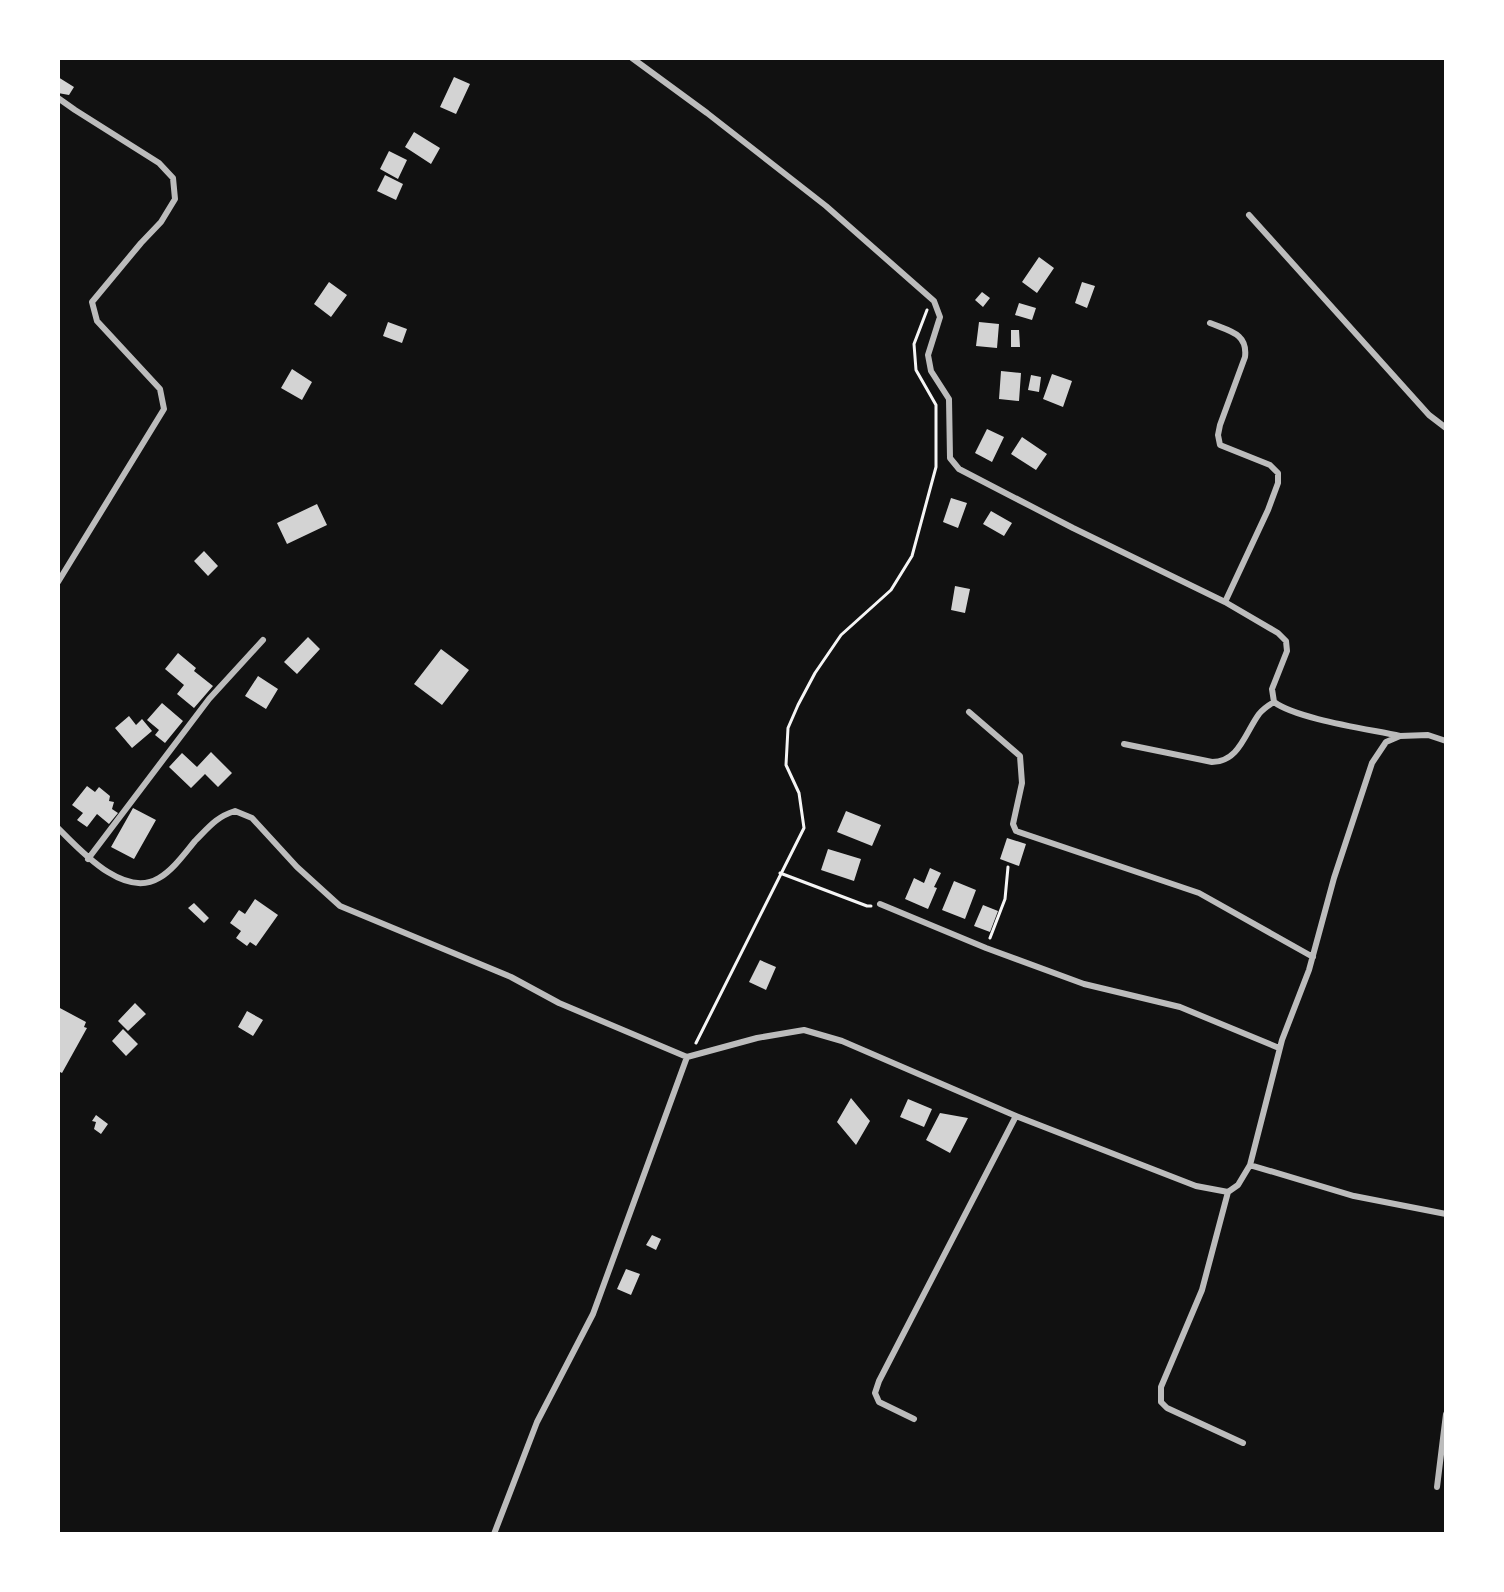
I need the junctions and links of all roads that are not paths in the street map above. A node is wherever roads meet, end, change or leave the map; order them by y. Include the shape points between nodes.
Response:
1 (632, 58) edge
2 (58, 98) edge
3 (1249, 214) dead end
4 (1210, 323) dead end
5 (1446, 428) edge
6 (58, 582) edge
7 (1225, 602) junction
8 (263, 640) dead end
9 (1274, 702) junction
10 (969, 712) dead end
11 (1400, 736) junction
12 (1446, 741) edge
13 (1124, 744) dead end
14 (58, 828) edge
15 (88, 858) junction
16 (880, 904) road end
17 (1313, 957) junction
18 (1280, 1048) junction
19 (687, 1057) junction
20 (1016, 1116) junction
21 (1250, 1166) junction
22 (1228, 1191) junction
23 (1446, 1214) edge
24 (1446, 1414) edge
25 (914, 1419) dead end
26 (1243, 1443) dead end
27 (1437, 1486) dead end
28 (494, 1533) edge

1 - 7 street via 826,206 934,301 940,317 928,355 931,371 949,399 950,458 959,469
2 - 6 street via 159,162 173,178 175,199 92,302 97,321 159,389 164,409
3 - 5 street via 1429,415
4 - 7 street via 1243,338 1246,346 1220,424 1220,445 1270,465 1278,473 1268,510
7 - 9 street via 1286,641 1287,651 1272,689
8 - 15 street via 209,699
9 - 11 street via 1308,716
9 - 13 street via 1260,711 1232,756 1223,762
10 - 17 street via 1020,756 1023,783 1013,824 1016,831 1199,893
11 - 12 street via 1428,735
11 - 17 street via 1386,742 1372,763
14 - 15 street
15 - 19 street via 122,880 148,884 162,877 219,816 235,811 252,818 340,906 511,977 559,1003
16 - 18 street via 1084,984 1180,1007
17 - 18 street
18 - 21 street
19 - 20 street via 804,1030 842,1041
19 - 28 street via 593,1314 537,1422
20 - 22 street via 1196,1186
20 - 25 street via 879,1381 879,1402
21 - 22 street via 1238,1185
21 - 23 street via 1354,1196
22 - 26 street via 1202,1290 1161,1387 1161,1402
24 - 27 street

